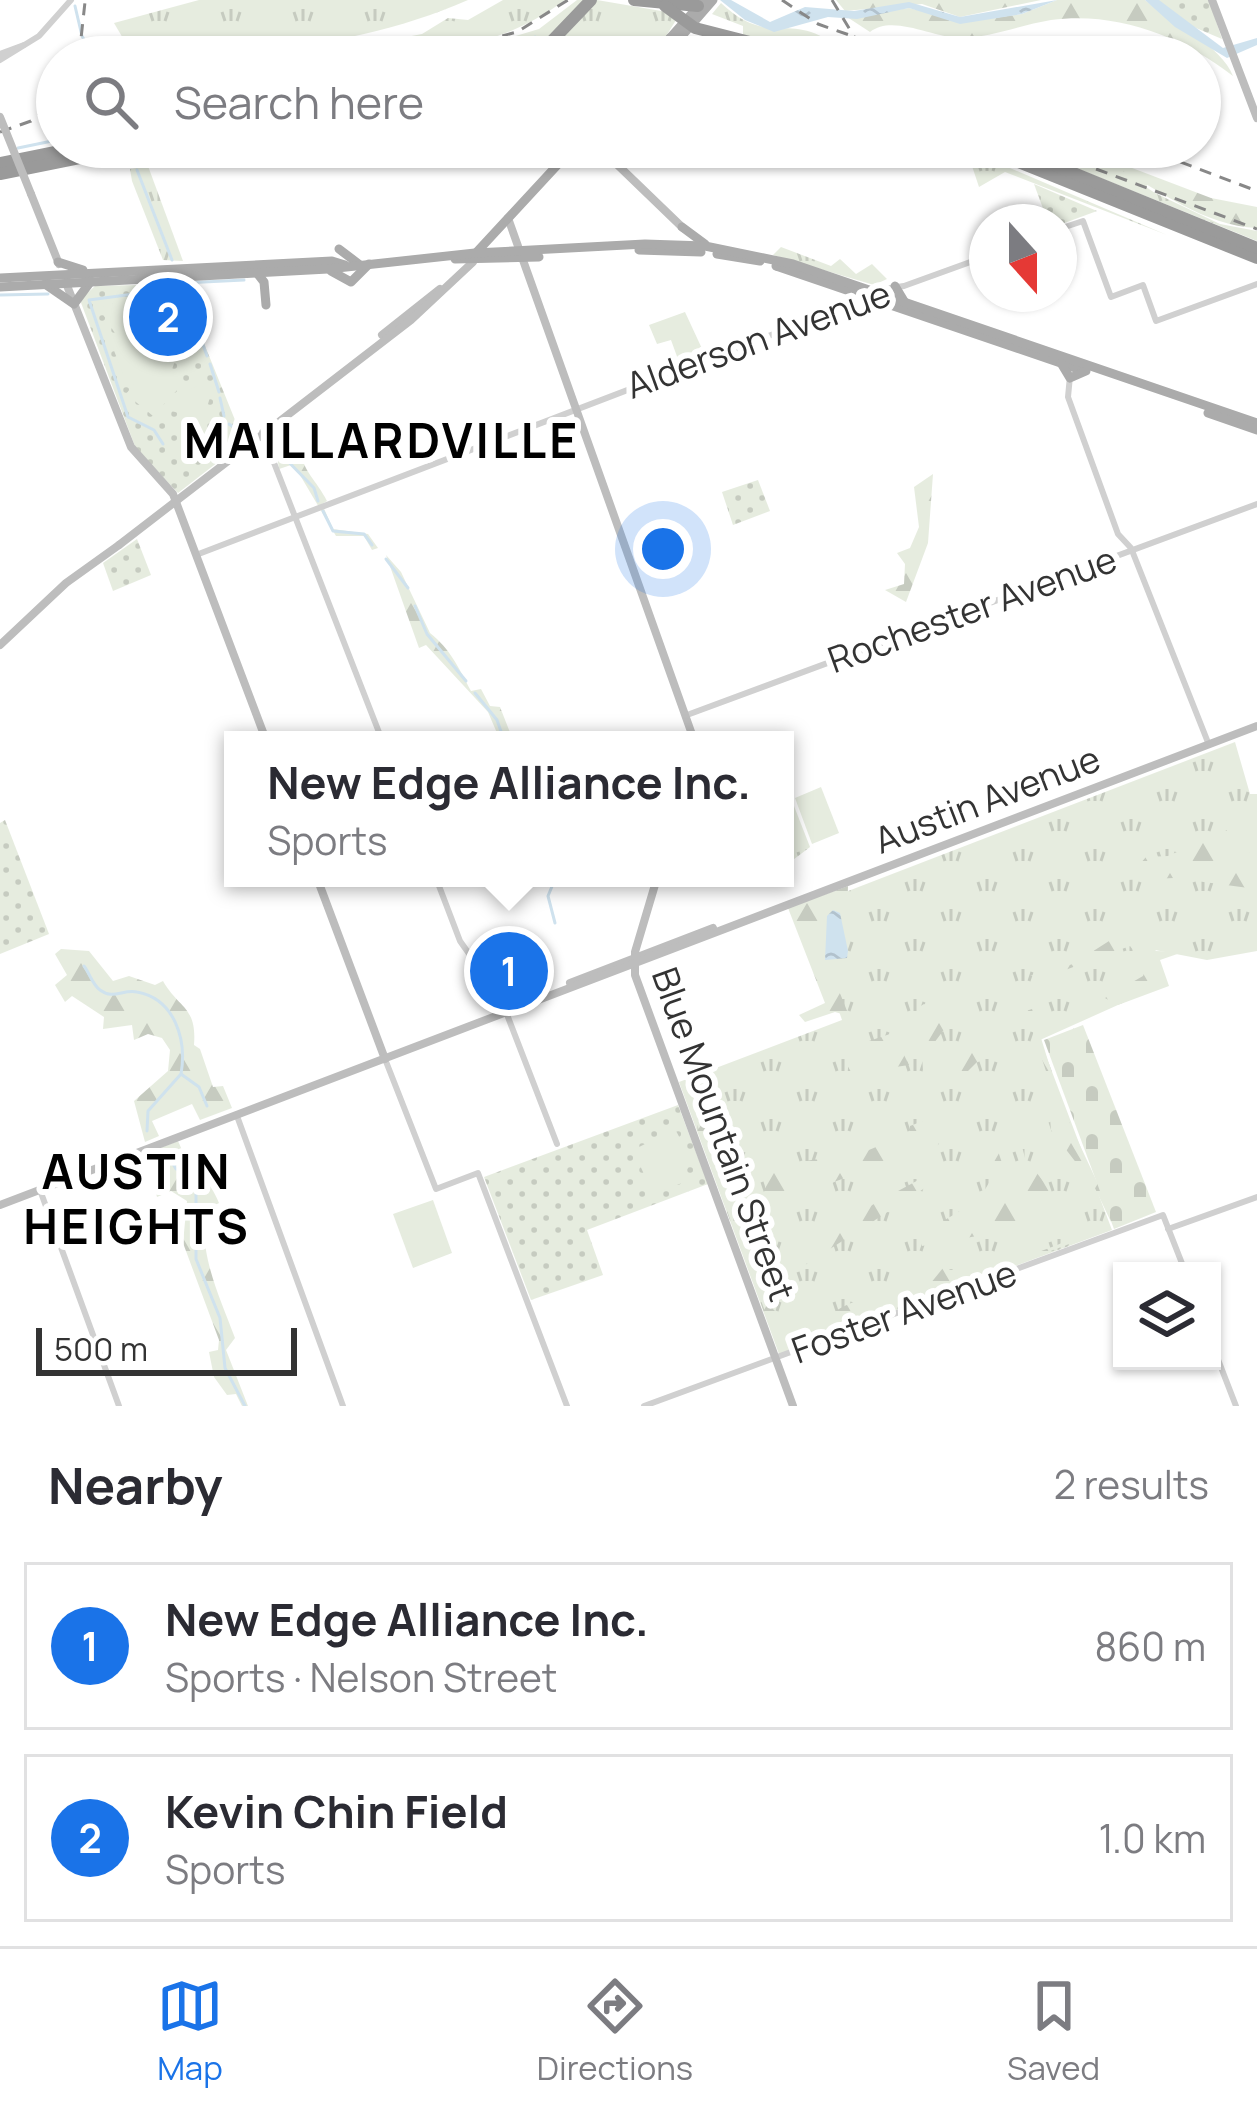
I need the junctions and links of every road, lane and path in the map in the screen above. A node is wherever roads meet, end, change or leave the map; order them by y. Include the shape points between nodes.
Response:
1 (71, 0) edge
2 (591, 0) edge
3 (634, 0) edge
4 (1212, 0) edge
5 (706, 3) edge
6 (665, 6) junction
7 (688, 23) junction
8 (560, 36) edge
9 (677, 36) edge
10 (721, 36) joint
11 (0, 57) edge
12 (0, 117) edge
13 (1257, 118) edge
14 (36, 156) edge
15 (0, 163) edge
16 (36, 167) edge
17 (558, 168) edge
18 (621, 168) edge
19 (1033, 168) edge
20 (1061, 168) edge
21 (0, 174) edge
22 (509, 221) junction
23 (1077, 222) edge
24 (682, 227) junction
25 (487, 242) junction
26 (692, 247) junction
27 (710, 247) junction
28 (1257, 248) edge
29 (520, 255) junction
30 (470, 258) junction
31 (1257, 258) edge
32 (57, 260) junction
33 (364, 264) junction
34 (969, 264) edge
35 (328, 265) junction
36 (257, 273) junction
37 (89, 277) junction
38 (64, 279) junction
39 (44, 280) junction
40 (0, 282) edge
41 (1257, 284) edge
42 (901, 292) junction
43 (862, 298) junction
44 (74, 304) junction
45 (266, 305) dead end
46 (1073, 369) junction
47 (575, 409) junction
48 (1257, 426) edge
49 (262, 432) junction
50 (176, 502) junction
51 (1257, 504) edge
52 (295, 518) junction
53 (1132, 550) junction
54 (195, 555) junction
55 (0, 645) edge
56 (687, 715) junction
57 (1257, 726) edge
58 (263, 731) edge
59 (378, 731) edge
60 (691, 731) edge
61 (1208, 745) junction
62 (320, 887) edge
63 (439, 887) edge
64 (654, 887) edge
65 (634, 961) junction
66 (505, 1010) junction
67 (385, 1057) junction
68 (236, 1113) junction
69 (557, 1144) dead end
70 (40, 1190) junction
71 (1257, 1197) edge
72 (0, 1205) edge
73 (1168, 1228) junction
74 (1181, 1262) edge
75 (776, 1358) junction
76 (1221, 1368) edge
77 (119, 1406) edge
78 (343, 1406) edge
79 (567, 1406) edge
80 (644, 1406) edge
81 (793, 1406) edge
82 (1235, 1406) edge

1 - 11 street via 28,44
2 - 8 highway
3 - 6 highway
4 - 13 main road
5 - 6 highway
5 - 7 main road
5 - 10 highway via 706,24
6 - 7 highway
7 - 9 main road
7 - 10 highway
12 - 32 main road, bridge
14 - 15 highway
16 - 21 highway
17 - 22 main road
18 - 24 main road
19 - 31 highway
20 - 28 highway
22 - 25 main road
22 - 29 main road
22 - 30 main road
23 - 41 street via 1111,297 1143,285 1156,320
24 - 26 main road
24 - 27 main road
25 - 30 main road
25 - 30 main road
26 - 27 main road
26 - 29 main road
26 - 43 main road via 763,262
27 - 43 main road via 774,259
29 - 30 main road
29 - 47 main road
30 - 33 main road
30 - 49 main road
32 - 37 main road
32 - 38 main road
32 - 39 main road
33 - 35 main road
33 - 35 main road via 338,248
33 - 35 main road via 351,282
34 - 42 street, Alderson Avenue
35 - 36 main road
35 - 37 main road
36 - 37 main road
36 - 45 main road
37 - 38 main road
37 - 44 main road
38 - 39 main road
38 - 44 main road
39 - 40 main road
39 - 44 main road
42 - 43 main road
42 - 43 street, Alderson Avenue
42 - 46 main road
43 - 46 main road
43 - 47 street, Alderson Avenue
44 - 50 main road via 131,447
46 - 48 main road
46 - 48 main road
46 - 53 street via 1069,400 1118,534
47 - 52 street, Alderson Avenue
47 - 56 main road
49 - 50 main road
49 - 52 street
50 - 54 main road
50 - 55 main road via 70,580
51 - 53 street, Rochester Avenue
52 - 54 street, Alderson Avenue
52 - 59 street
53 - 56 street, Rochester Avenue
53 - 61 street
54 - 58 main road
56 - 60 main road
57 - 61 main road, Austin Avenue
61 - 65 main road, Austin Avenue
62 - 67 main road
63 - 66 street via 460,941
64 - 65 main road, Blue Mountain Street
65 - 66 main road, Austin Avenue
65 - 75 main road, Blue Mountain Street
66 - 67 main road, Austin Avenue
66 - 69 street
67 - 68 main road, Austin Avenue
67 - 79 street via 436,1189 478,1174
68 - 70 main road, Austin Avenue
68 - 78 street
70 - 72 main road, Austin Avenue
70 - 77 street
71 - 73 street
73 - 74 street
73 - 75 street, Foster Avenue via 1163,1215
75 - 80 street, Foster Avenue
75 - 81 main road, Blue Mountain Street
76 - 82 street

